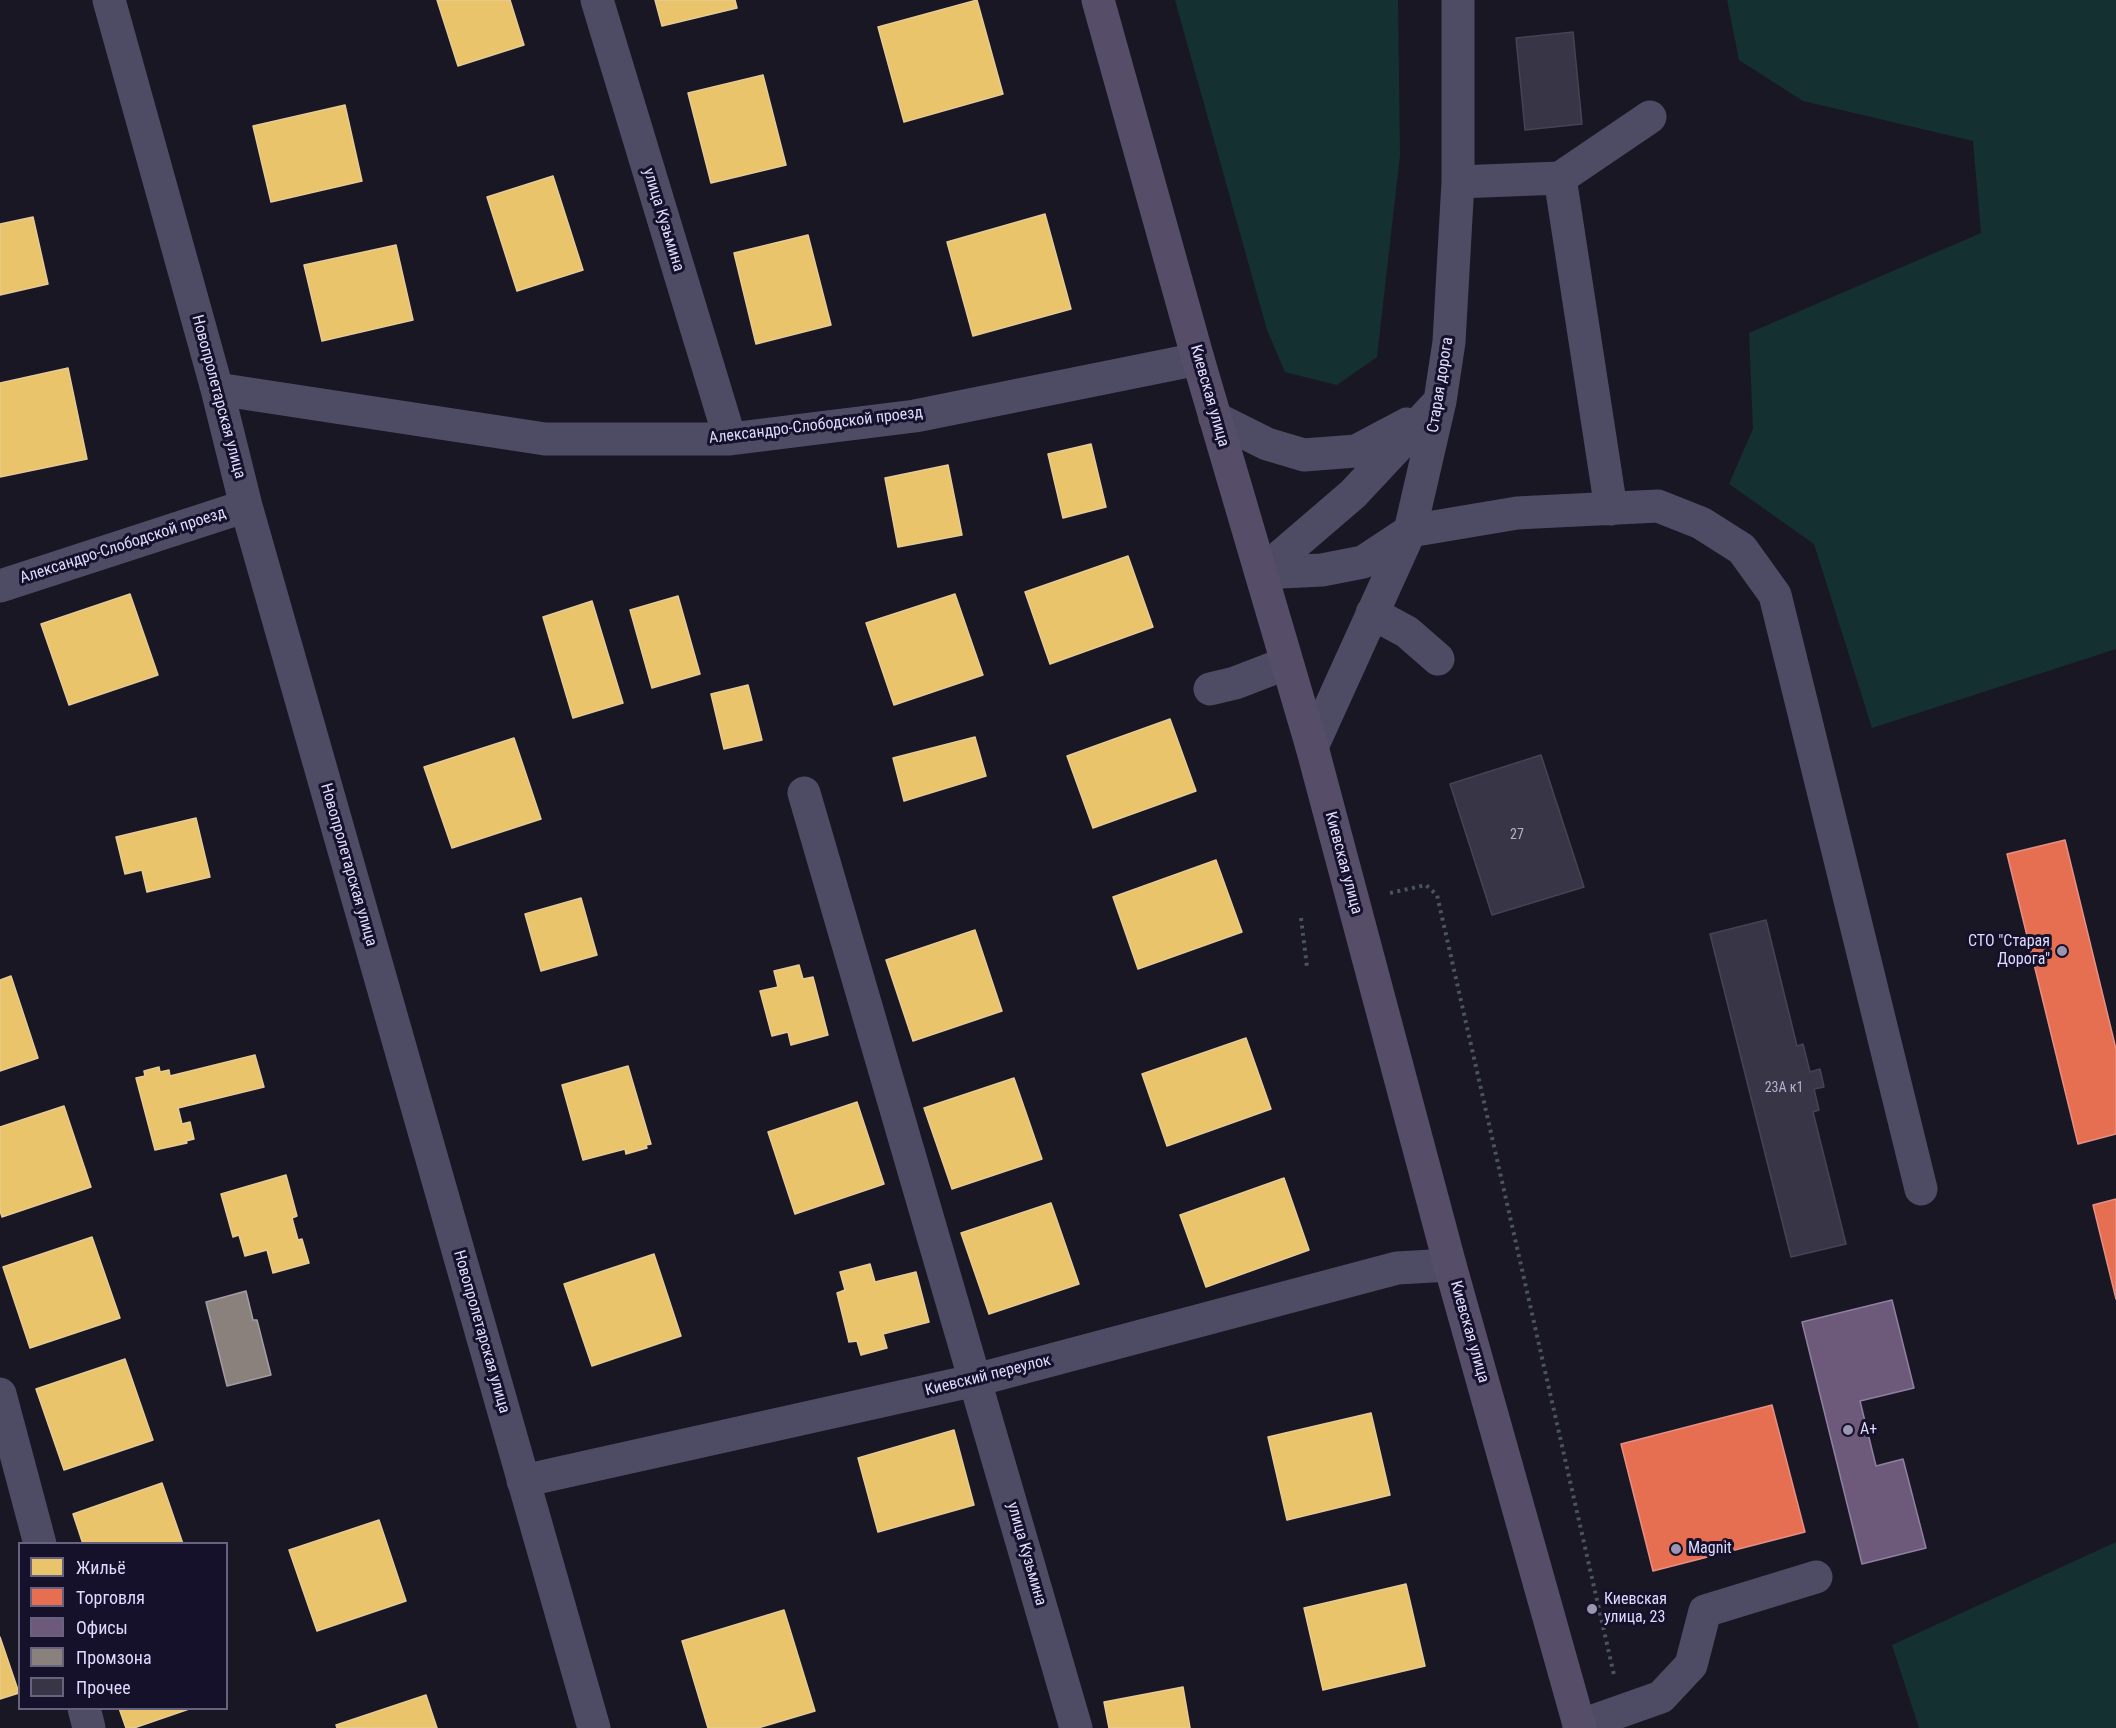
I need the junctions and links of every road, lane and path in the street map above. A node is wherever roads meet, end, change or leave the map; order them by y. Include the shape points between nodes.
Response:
1 (109, 0) edge
2 (597, 0) edge
3 (1098, 0) edge
4 (1458, 0) edge
5 (1650, 117) dead end
6 (1560, 178) junction
7 (1458, 182) junction
8 (1198, 359) junction
9 (217, 389) junction
10 (1440, 401) junction
11 (1215, 418) junction
12 (730, 439) junction
13 (246, 506) junction
14 (1611, 508) junction
15 (1410, 531) junction
16 (1261, 573) junction
17 (0, 586) edge
18 (1372, 613) junction
19 (1438, 658) dead end
20 (1287, 663) junction
21 (1210, 689) dead end
22 (1312, 747) junction
23 (804, 793) dead end
24 (1387, 893) dead end
25 (1301, 918) dead end
26 (1307, 967) dead end
27 (1921, 1189) dead end
28 (1450, 1265) junction
29 (976, 1380) junction
30 (0, 1394) edge
31 (524, 1481) junction
32 (39, 1542) edge
33 (1816, 1577) dead end
34 (84, 1710) edge
35 (1622, 1711) junction
36 (1579, 1727) edge
37 (89, 1728) edge
38 (594, 1728) edge
39 (1076, 1728) edge

1 - 9 street, Новопролетарская улица
2 - 12 street, улица Кузьмина
3 - 8 main road, Киевская улица
4 - 7 street, Старая дорога
5 - 6 street
6 - 7 street
6 - 14 street
7 - 10 street, Старая дорога via 1449,342
8 - 11 main road, Киевская улица
8 - 12 street, Александро-Слободской проезд via 915,416
9 - 12 street, Александро-Слободской проезд via 546,439
9 - 13 street, Новопролетарская улица
10 - 11 street via 1401,428 1356,451 1304,455 1266,444
10 - 15 street, Старая дорога
10 - 16 street via 1353,494
11 - 16 main road, Киевская улица
13 - 17 street, Александро-Слободской проезд
13 - 31 street, Новопролетарская улица
14 - 15 street via 1517,513
14 - 27 street via 1658,506 1701,523 1742,549 1775,595
15 - 16 street via 1364,561 1322,570
15 - 18 street, Старая дорога
16 - 20 main road, Киевская улица
18 - 19 street via 1407,632
18 - 22 street, Старая дорога
20 - 21 street
20 - 22 main road, Киевская улица
22 - 28 main road, Киевская улица
23 - 29 street, улица Кузьмина
24 - 35 path via 1426,885 1437,895
25 - 26 path
28 - 29 street, Киевский переулок via 1397,1268
28 - 36 main road, Киевская улица
29 - 31 street, Киевский переулок
29 - 39 street, улица Кузьмина
30 - 32 street
31 - 38 street, Новопролетарская улица
33 - 35 street via 1705,1611 1691,1665 1661,1697
34 - 37 street
35 - 36 street

